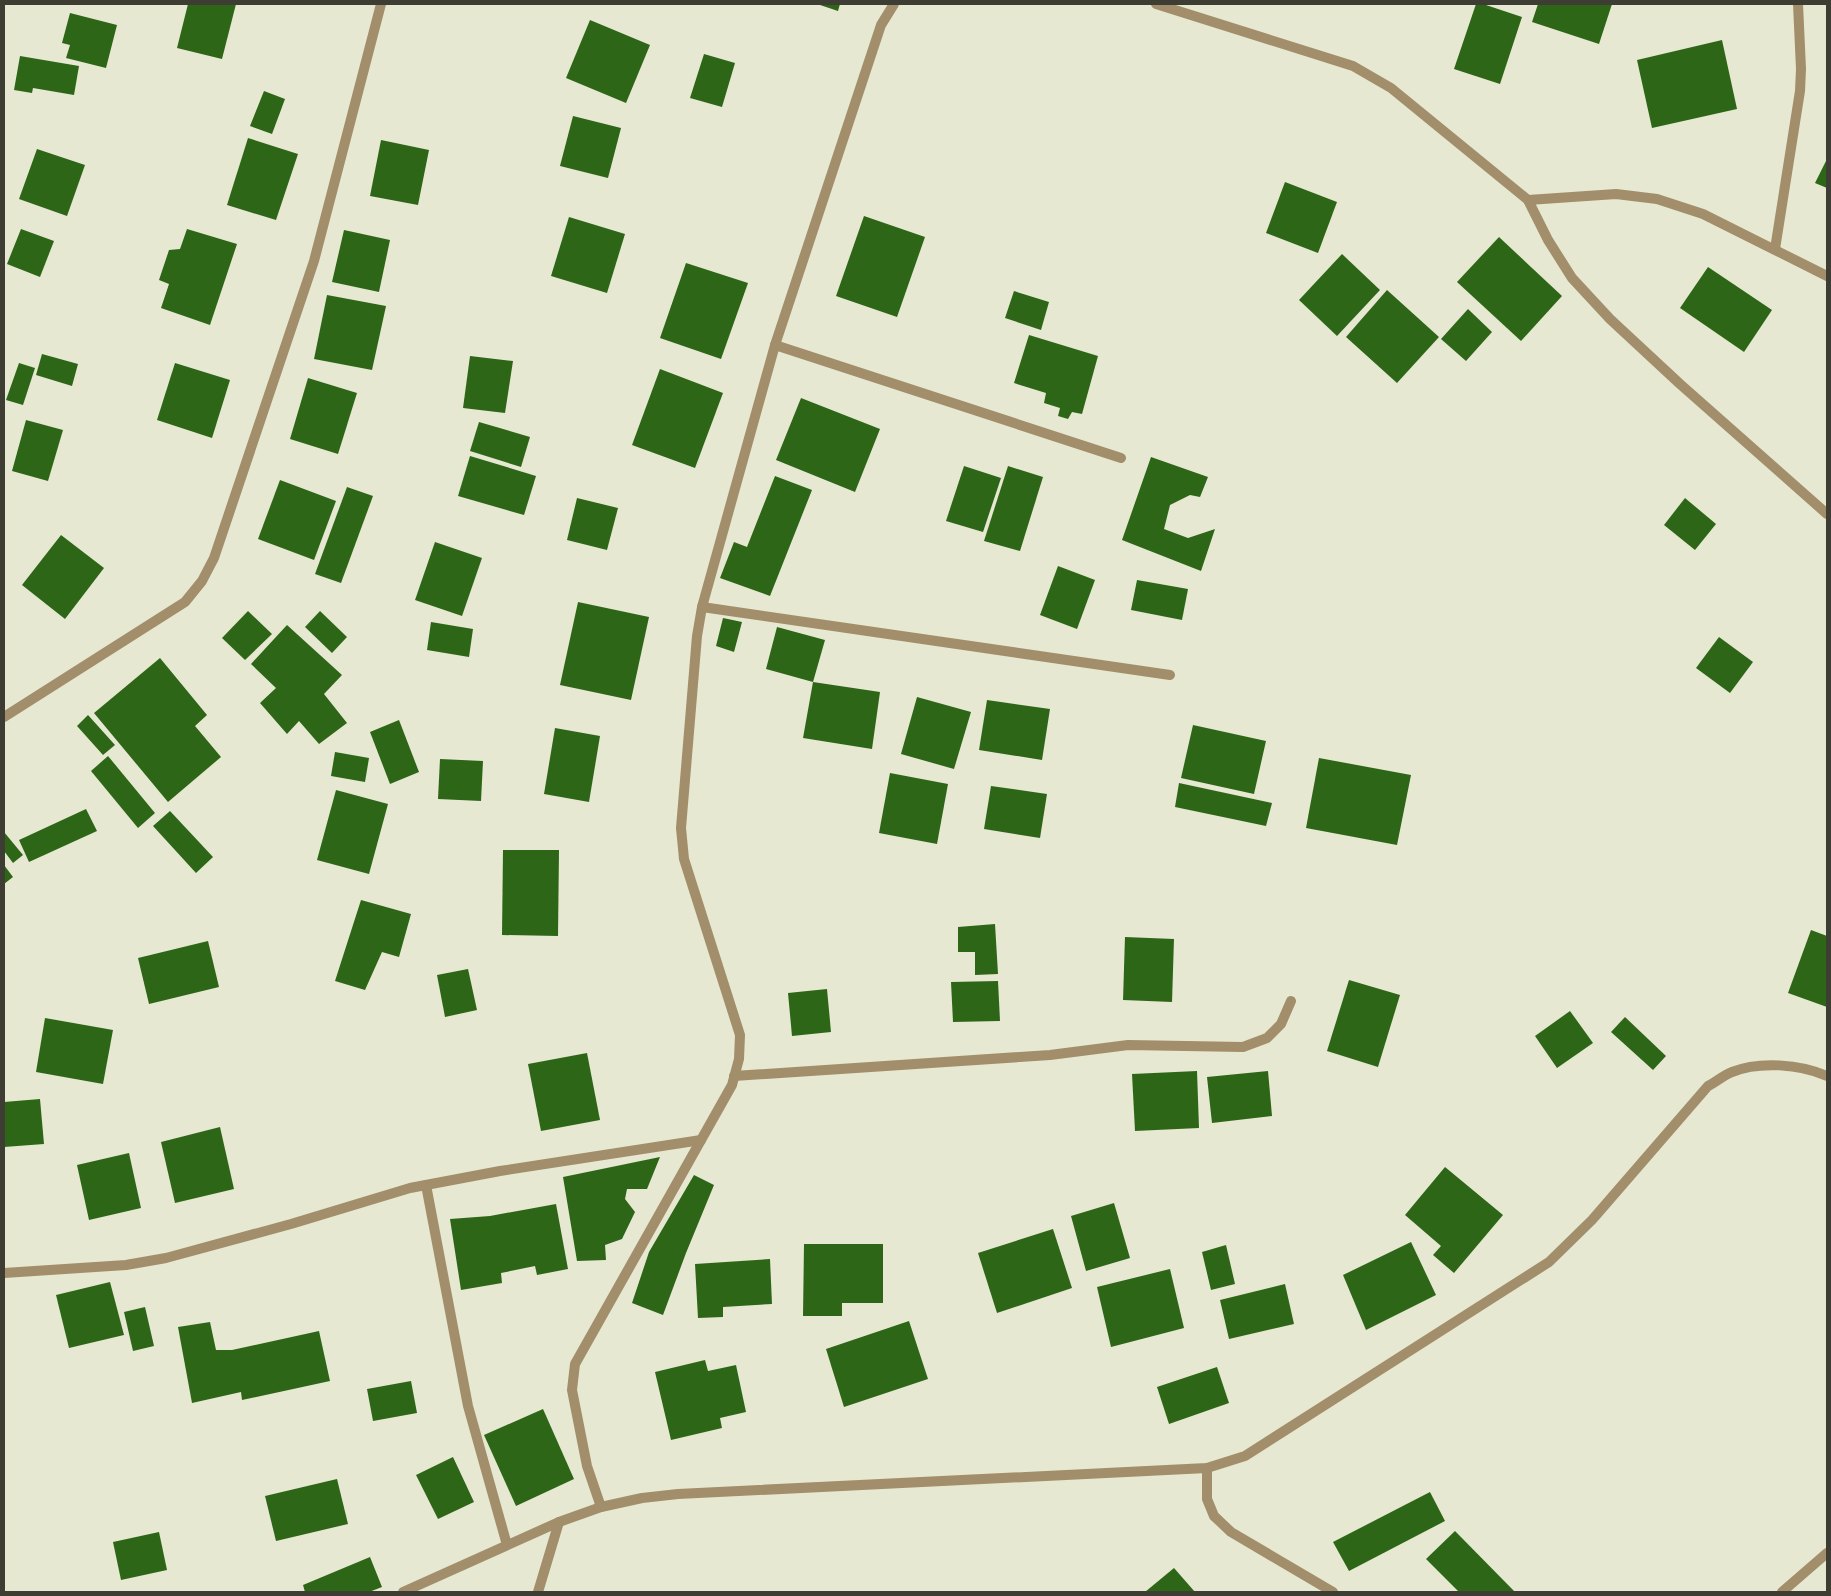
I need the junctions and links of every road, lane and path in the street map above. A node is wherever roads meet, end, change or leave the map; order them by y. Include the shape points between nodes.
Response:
1 (381, 4) edge
2 (894, 4) edge
3 (1156, 4) edge
4 (1798, 4) edge
5 (1528, 200) junction
6 (1775, 249) junction
7 (1827, 276) edge
8 (775, 344) junction
9 (1121, 458) dead end
10 (1827, 514) edge
11 (702, 607) junction
12 (1170, 675) dead end
13 (4, 717) edge
14 (1291, 1001) dead end
15 (734, 1076) junction
16 (1827, 1076) edge
17 (701, 1140) junction
18 (426, 1185) junction
19 (4, 1273) edge
20 (1208, 1468) junction
21 (601, 1507) junction
22 (559, 1522) junction
23 (508, 1545) junction
24 (1827, 1553) edge
25 (403, 1592) edge
26 (538, 1592) edge
27 (1333, 1592) edge
28 (1782, 1592) edge

1 - 13 street via 314,261 214,558 202,581 185,602
2 - 8 street via 880,25
3 - 5 street via 1353,66 1391,88
4 - 6 street via 1800,91
5 - 6 street via 1616,194 1657,199 1703,214
5 - 10 street via 1572,278 1610,319
6 - 7 street
8 - 9 street
8 - 11 street
11 - 12 street
11 - 15 street via 681,828 684,859 740,1035
14 - 15 street via 1281,1024 1267,1038 1243,1047 1128,1045 1050,1055
15 - 17 street
16 - 20 street via 1816,1071 1766,1064 1732,1072 1708,1086 1592,1220 1548,1262 1245,1456
17 - 18 street
17 - 21 street via 575,1364 572,1390 587,1466
18 - 19 street via 166,1258 126,1266
18 - 23 street via 468,1406
20 - 21 street via 678,1494
20 - 27 street via 1207,1499 1214,1516 1231,1532
21 - 22 street
22 - 23 street
22 - 26 street
23 - 25 street
24 - 28 street

